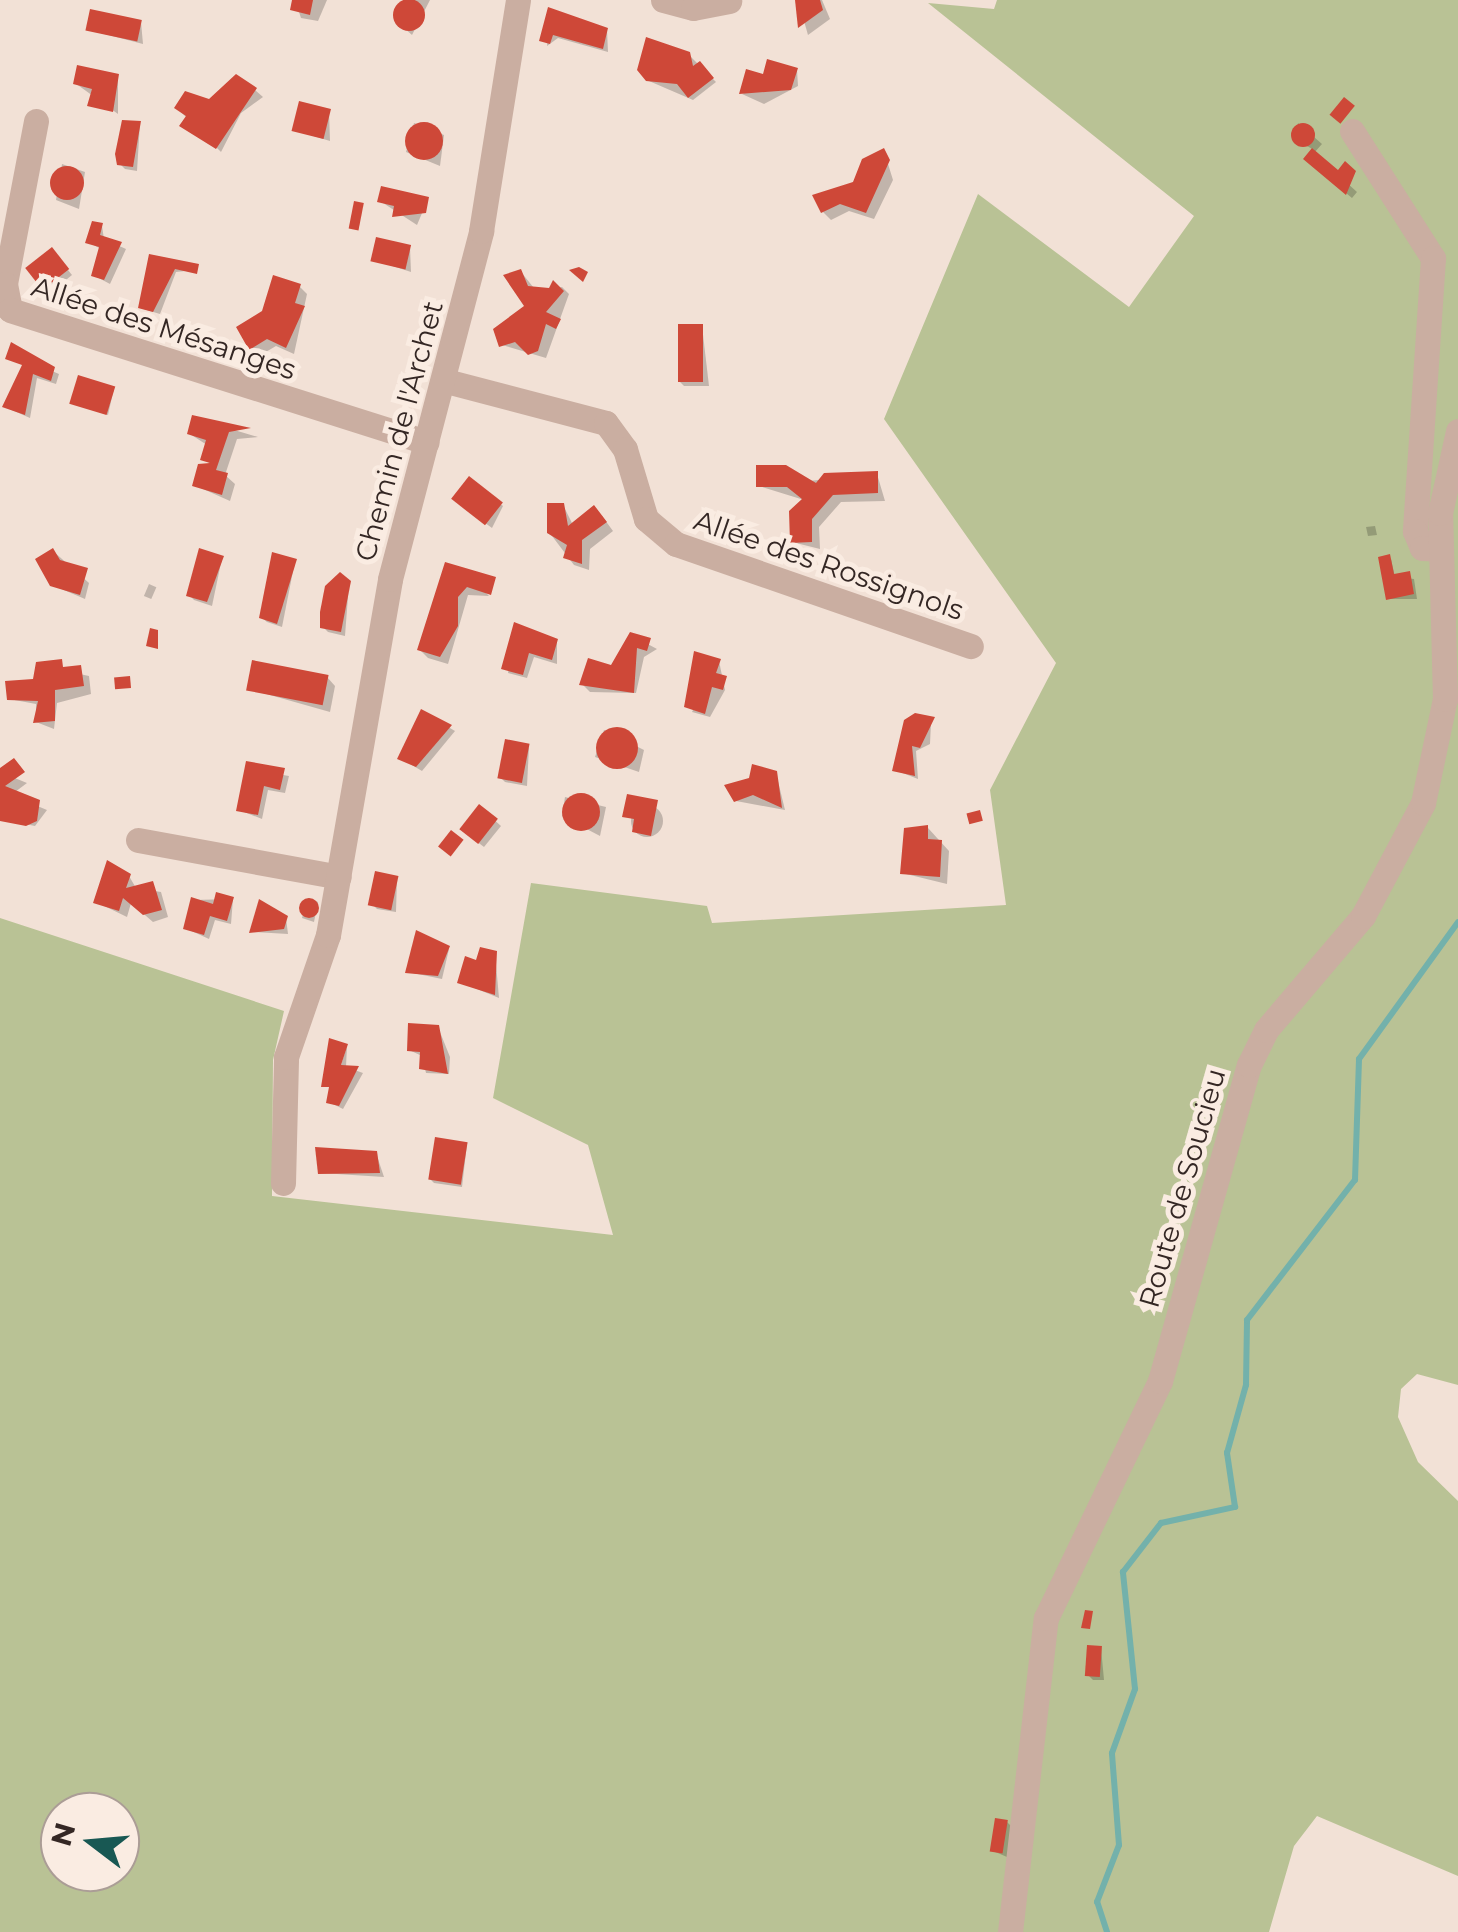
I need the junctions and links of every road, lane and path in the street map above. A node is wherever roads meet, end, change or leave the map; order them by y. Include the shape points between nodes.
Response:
1 (518, 0) edge
2 (663, 0) edge
3 (729, 1) edge
4 (36, 121) dead end
5 (1352, 131) dead end
6 (446, 382) junction
7 (1458, 431) edge
8 (427, 442) junction
9 (1440, 548) junction
10 (971, 646) dead end
11 (138, 840) dead end
12 (339, 877) junction
13 (283, 1183) dead end
14 (1010, 1932) edge

1 - 6 street, Chemin de l'Archet
2 - 3 street via 693,8
4 - 8 street, Allée des Mésanges via 4,284 10,310
5 - 9 street via 1433,258 1415,531 1422,548
6 - 8 street, Chemin de l'Archet
6 - 10 street, Allée des Rossignols via 606,422 626,448 646,520 676,544
7 - 9 street, Route de Soucieu
8 - 12 street, Chemin de l'Archet via 390,579
9 - 14 street, Route de Soucieu via 1445,699 1424,803 1363,916 1266,1030 1248,1064 1160,1381 1046,1618
11 - 12 street
12 - 13 street, Chemin de l'Archet via 286,1057

